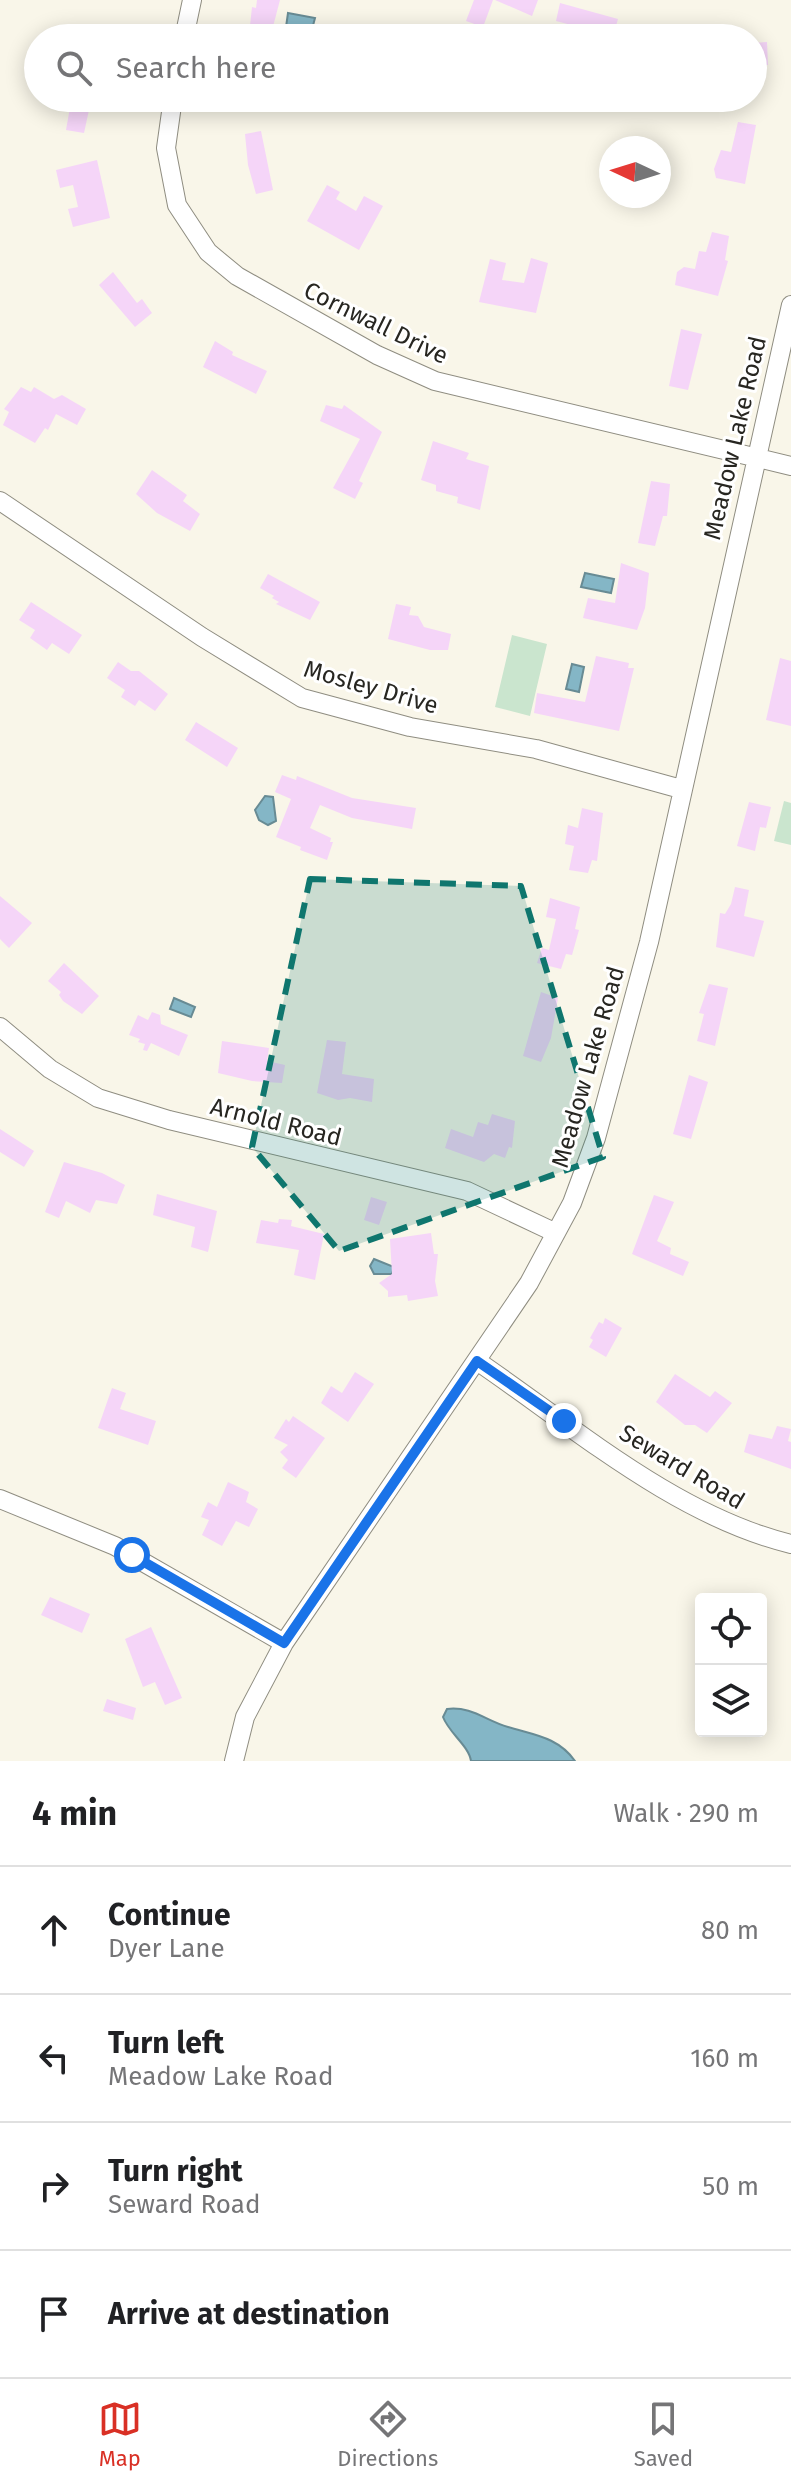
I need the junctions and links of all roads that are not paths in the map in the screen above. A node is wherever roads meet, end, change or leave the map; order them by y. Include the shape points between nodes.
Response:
1 (192, 0) edge
2 (187, 24) edge
3 (171, 112) edge
4 (791, 305) edge
5 (754, 457) junction
6 (791, 466) edge
7 (0, 501) edge
8 (681, 789) junction
9 (0, 1027) edge
10 (556, 1233) junction
11 (477, 1361) junction
12 (0, 1499) edge
13 (791, 1544) edge
14 (284, 1643) junction
15 (234, 1761) edge

1 - 2 street
3 - 5 street, Cornwall Drive via 166,148 177,205 208,252 237,276 377,355 435,381
4 - 5 street, Meadow Lake Road
5 - 6 street, Cornwall Drive
5 - 8 street, Meadow Lake Road
7 - 8 street, Mosley Drive via 302,698 410,727 536,749
8 - 10 street, Meadow Lake Road via 620,1058 596,1138
9 - 10 street, Arnold Road via 50,1069 98,1098 467,1191
10 - 11 street, Meadow Lake Road
11 - 13 street, Seward Road via 692,1507 749,1534
11 - 14 street, Meadow Lake Road
12 - 14 street via 115,1546
14 - 15 street, Meadow Lake Road via 245,1717

